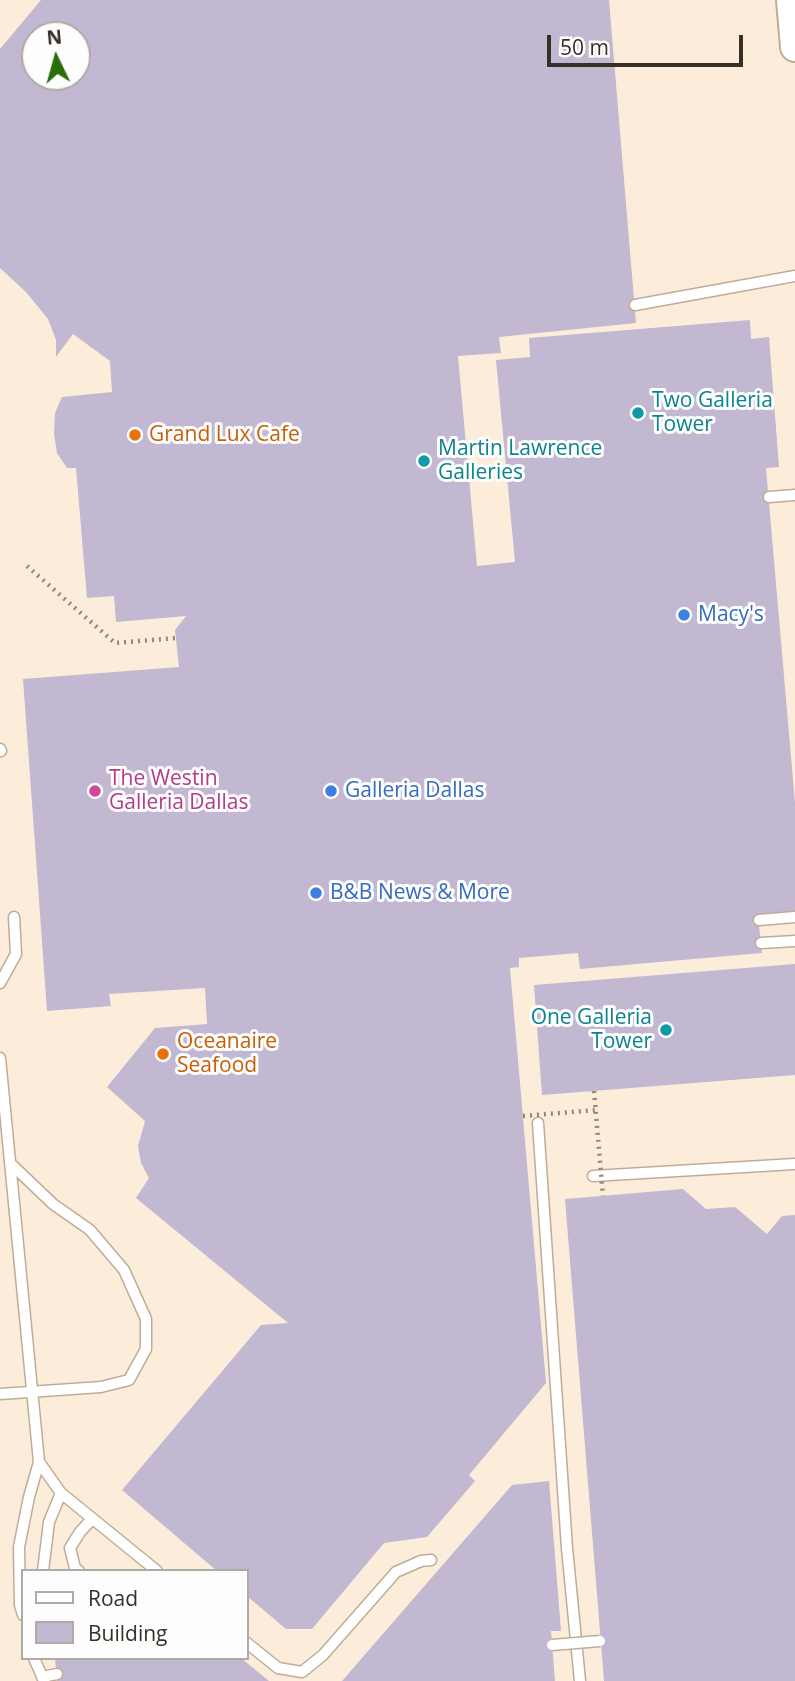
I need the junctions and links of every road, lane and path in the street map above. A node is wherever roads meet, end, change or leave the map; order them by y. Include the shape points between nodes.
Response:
1 (792, 0) edge
2 (795, 47) edge
3 (795, 276) edge
4 (635, 306) dead end
5 (795, 495) edge
6 (769, 497) dead end
7 (27, 566) dead end
8 (176, 638) dead end
9 (795, 916) edge
10 (14, 917) dead end
11 (759, 920) dead end
12 (795, 941) edge
13 (761, 943) dead end
14 (0, 983) edge
15 (0, 1058) edge
16 (1, 1079) edge
17 (594, 1091) dead end
18 (596, 1110) junction
19 (523, 1116) dead end
20 (538, 1123) dead end
21 (3, 1127) edge
22 (10, 1163) junction
23 (795, 1164) edge
24 (593, 1176) dead end
25 (603, 1196) dead end
26 (33, 1392) junction
27 (0, 1394) edge
28 (39, 1462) junction
29 (61, 1493) junction
30 (93, 1519) junction
31 (431, 1560) dead end
32 (43, 1569) edge
33 (76, 1569) edge
34 (155, 1569) edge
35 (21, 1608) edge
36 (600, 1641) dead end
37 (248, 1644) edge
38 (552, 1645) dead end
39 (35, 1660) edge
40 (57, 1674) dead end
41 (43, 1679) edge
42 (580, 1681) edge

1 - 2 street
3 - 4 lane
5 - 6 lane
7 - 8 path via 115,643
9 - 11 lane
10 - 14 lane via 16,954
12 - 13 lane
15 - 16 lane
16 - 21 lane
17 - 18 path, bridge
18 - 19 path, bridge
18 - 25 path, bridge
20 - 42 lane via 564,1548
21 - 22 lane
22 - 26 lane
22 - 26 lane via 53,1204 90,1230 124,1270 146,1319 146,1349 128,1380 101,1387
23 - 24 lane
26 - 27 lane
26 - 28 lane
28 - 29 lane
28 - 35 lane via 19,1547
29 - 30 lane
29 - 32 lane via 49,1522
30 - 33 lane via 71,1548
30 - 34 lane
31 - 37 lane via 396,1572 324,1655 302,1672 278,1668
36 - 38 lane, bridge
39 - 41 lane
40 - 41 lane

